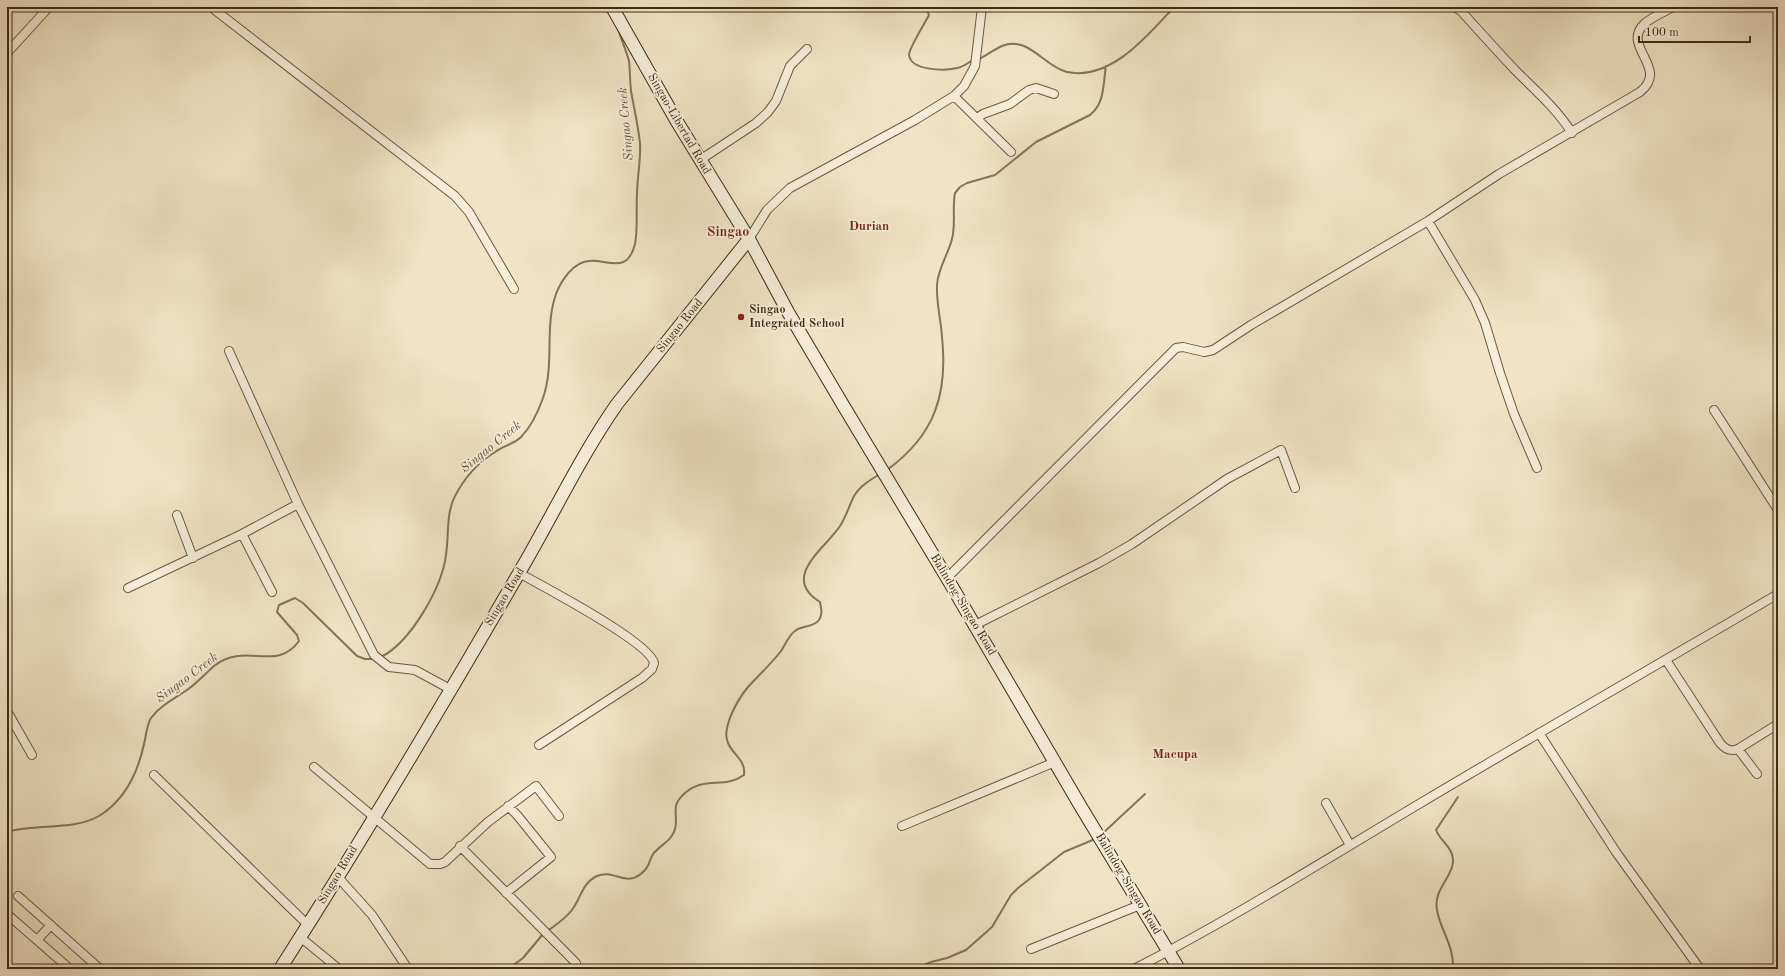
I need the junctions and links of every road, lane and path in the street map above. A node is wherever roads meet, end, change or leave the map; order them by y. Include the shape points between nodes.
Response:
1 (49, 7) edge
2 (211, 7) edge
3 (613, 7) edge
4 (982, 7) edge
5 (1455, 7) edge
6 (1673, 7) edge
7 (807, 49) dead end
8 (7, 53) edge
9 (1054, 94) dead end
10 (954, 96) junction
11 (977, 118) junction
12 (1572, 133) junction
13 (1011, 152) dead end
14 (700, 160) junction
15 (1428, 221) junction
16 (749, 239) junction
17 (514, 289) dead end
18 (229, 351) dead end
19 (1714, 410) dead end
20 (1536, 468) dead end
21 (1295, 488) dead end
22 (298, 504) junction
23 (1778, 510) edge
24 (177, 515) dead end
25 (242, 534) junction
26 (193, 558) junction
27 (519, 573) junction
28 (947, 578) junction
29 (128, 588) dead end
30 (272, 592) dead end
31 (1778, 594) edge
32 (975, 625) junction
33 (1666, 660) junction
34 (450, 689) junction
35 (7, 711) edge
36 (1778, 724) edge
37 (1539, 733) junction
38 (539, 744) dead end
39 (1738, 749) junction
40 (32, 755) dead end
41 (1055, 762) junction
42 (314, 767) dead end
43 (1757, 774) dead end
44 (154, 775) dead end
45 (1326, 803) dead end
46 (508, 806) junction
47 (374, 816) junction
48 (559, 816) dead end
49 (902, 826) dead end
50 (1350, 845) junction
51 (460, 846) junction
52 (338, 876) junction
53 (506, 893) junction
54 (18, 896) dead end
55 (1140, 905) junction
56 (7, 914) edge
57 (51, 925) junction
58 (308, 925) junction
59 (300, 937) junction
60 (37, 940) junction
61 (1031, 949) dead end
62 (1168, 951) junction
63 (576, 963) dead end
64 (70, 969) edge
65 (100, 969) edge
66 (280, 969) edge
67 (339, 969) edge
68 (408, 969) edge
69 (1134, 969) edge
70 (1179, 969) edge
71 (1700, 969) edge

1 - 8 street
2 - 17 street via 455,196 469,212
3 - 14 street, Singao-Libertad Road
4 - 10 street via 975,66 964,86
5 - 12 street via 1548,102
6 - 12 street via 1650,20 1640,28 1638,34 1640,48 1651,72 1646,88
7 - 14 street via 790,66 776,101 768,112 756,123
9 - 11 street via 1045,89 1029,90 1010,104
10 - 11 street
10 - 16 street via 790,188 767,210
11 - 13 street
12 - 15 street via 1499,174
14 - 16 street, Singao-Libertad Road
15 - 20 street via 1475,300 1485,323 1514,414
15 - 28 street via 1213,350 1204,352 1176,348
16 - 27 street, Singao Road via 604,422
16 - 28 street, Balindog-Singao Road via 804,340
18 - 22 street
19 - 23 street
21 - 32 street via 1281,450 1227,479 1132,544 1099,563
22 - 25 street
22 - 34 street via 374,655 389,667 415,670
24 - 26 street
25 - 26 street
25 - 30 street
26 - 29 street
27 - 34 street, Singao Road
27 - 38 street via 624,635 649,654 654,664 642,678
28 - 32 street, Balindog-Singao Road
31 - 33 street
32 - 41 street, Balindog-Singao Road
33 - 37 street
33 - 39 street via 1720,743 1730,750
34 - 47 street, Singao Road
35 - 40 street
36 - 39 street
37 - 50 street
37 - 71 street via 1616,852
39 - 43 street
41 - 49 street
41 - 55 street, Balindog-Singao Road
42 - 47 street
44 - 58 street
45 - 50 street
46 - 48 street via 536,786
46 - 51 street
46 - 53 street via 551,857
47 - 51 street via 430,864 444,862
47 - 52 street, Singao Road
50 - 62 street
51 - 53 street
52 - 58 street, Singao Road
52 - 68 street via 372,915
53 - 63 street
54 - 57 street
55 - 61 street
55 - 62 street, Balindog-Singao Road
56 - 60 street
57 - 60 street
57 - 65 street
58 - 59 street, Singao Road
59 - 66 street, Singao Road
59 - 67 street
60 - 64 street
62 - 69 street
62 - 70 street, Balindog-Singao Road

